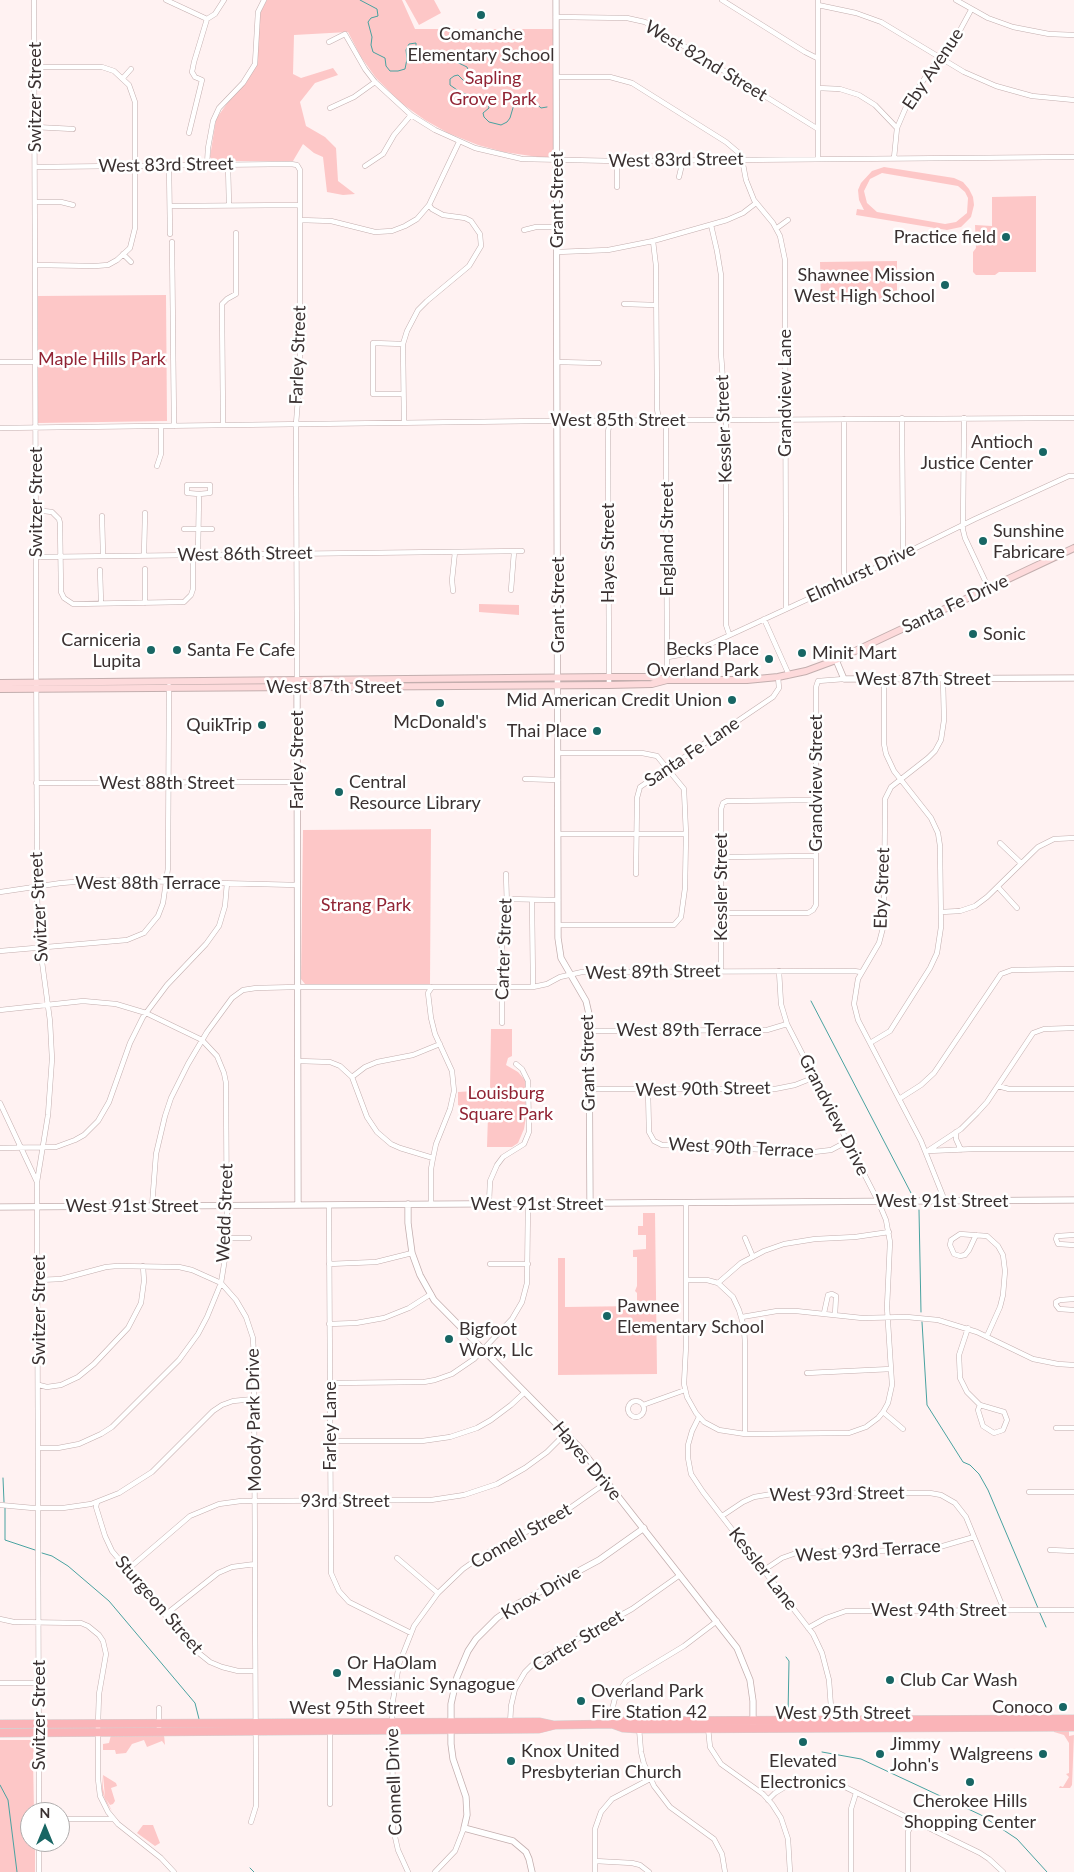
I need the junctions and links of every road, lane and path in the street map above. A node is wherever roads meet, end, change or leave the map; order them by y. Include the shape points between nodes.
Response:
1 (34, 0) edge
2 (166, 0) edge
3 (224, 0) edge
4 (264, 0) edge
5 (556, 0) edge
6 (722, 0) edge
7 (956, 0) edge
8 (818, 3) edge
9 (971, 10) junction
10 (556, 17) junction
11 (207, 19) junction
12 (1074, 35) edge
13 (329, 42) dead end
14 (940, 57) junction
15 (817, 58) junction
16 (35, 67) junction
17 (131, 69) dead end
18 (557, 77) junction
19 (123, 78) junction
20 (375, 82) junction
21 (818, 88) junction
22 (1074, 100) edge
23 (330, 108) dead end
24 (411, 114) junction
25 (35, 127) junction
26 (73, 128) dead end
27 (897, 128) junction
28 (818, 129) junction
29 (189, 133) dead end
30 (459, 142) junction
31 (1074, 157) edge
32 (818, 158) junction
33 (894, 158) junction
34 (742, 159) junction
35 (557, 160) junction
36 (682, 160) junction
37 (617, 161) junction
38 (169, 165) junction
39 (207, 165) junction
40 (228, 165) junction
41 (135, 166) junction
42 (297, 166) joint
43 (365, 166) dead end
44 (35, 167) junction
45 (679, 177) dead end
46 (617, 187) dead end
47 (35, 202) junction
48 (756, 203) junction
49 (300, 204) junction
50 (73, 205) dead end
51 (229, 205) junction
52 (429, 205) junction
53 (170, 206) junction
54 (300, 220) junction
55 (788, 220) dead end
56 (711, 225) junction
57 (557, 228) junction
58 (777, 228) junction
59 (524, 230) dead end
60 (236, 233) dead end
61 (170, 234) dead end
62 (653, 240) junction
63 (172, 242) dead end
64 (557, 252) junction
65 (123, 254) junction
66 (131, 262) dead end
67 (35, 265) junction
68 (624, 304) dead end
69 (656, 305) junction
70 (403, 344) junction
71 (0, 362) edge
72 (36, 362) junction
73 (557, 362) junction
74 (599, 363) dead end
75 (403, 394) junction
76 (902, 418) junction
77 (964, 418) junction
78 (1074, 418) edge
79 (844, 419) junction
80 (610, 420) junction
81 (659, 420) junction
82 (666, 420) junction
83 (726, 420) junction
84 (785, 420) junction
85 (558, 421) junction
86 (404, 423) junction
87 (223, 424) junction
88 (296, 424) junction
89 (161, 426) junction
90 (174, 426) junction
91 (35, 427) junction
92 (0, 428) edge
93 (157, 466) dead end
94 (1074, 476) edge
95 (199, 494) junction
96 (36, 510) junction
97 (145, 513) dead end
98 (102, 516) dead end
99 (964, 525) junction
100 (184, 529) dead end
101 (198, 529) junction
102 (212, 529) dead end
103 (1074, 548) edge
104 (522, 551) dead end
105 (455, 552) junction
106 (514, 552) junction
107 (296, 554) junction
108 (903, 554) junction
109 (102, 555) junction
110 (144, 555) junction
111 (196, 555) junction
112 (61, 556) junction
113 (36, 557) junction
114 (145, 569) dead end
115 (100, 570) dead end
116 (846, 582) junction
117 (990, 589) junction
118 (511, 590) dead end
119 (453, 591) dead end
120 (101, 603) junction
121 (145, 603) junction
122 (786, 609) junction
123 (764, 619) junction
124 (729, 634) junction
125 (668, 657) junction
126 (836, 660) junction
127 (789, 675) junction
128 (609, 677) junction
129 (778, 677) junction
130 (558, 678) junction
131 (1074, 678) edge
132 (844, 679) junction
133 (943, 679) junction
134 (667, 680) junction
135 (884, 680) junction
136 (0, 682) edge
137 (297, 683) junction
138 (36, 685) junction
139 (169, 685) junction
140 (558, 685) junction
141 (609, 685) junction
142 (0, 688) edge
143 (558, 753) junction
144 (667, 768) junction
145 (526, 778) dead end
146 (558, 780) junction
147 (900, 780) junction
148 (168, 782) junction
149 (297, 782) junction
150 (36, 783) junction
151 (816, 800) junction
152 (558, 834) junction
153 (636, 834) junction
154 (686, 834) junction
155 (1074, 838) edge
156 (1000, 843) dead end
157 (816, 856) junction
158 (721, 857) junction
159 (1021, 863) junction
160 (506, 874) dead end
161 (636, 874) dead end
162 (167, 881) junction
163 (227, 883) junction
164 (297, 885) junction
165 (37, 887) junction
166 (998, 887) junction
167 (0, 892) edge
168 (506, 899) junction
169 (532, 900) junction
170 (558, 900) junction
171 (1017, 908) dead end
172 (941, 912) junction
173 (721, 913) junction
174 (558, 925) junction
175 (39, 947) junction
176 (0, 951) edge
177 (1074, 969) edge
178 (721, 971) junction
179 (780, 971) junction
180 (861, 972) junction
181 (570, 974) junction
182 (533, 986) junction
183 (297, 987) junction
184 (432, 987) junction
185 (502, 987) junction
186 (48, 1004) junction
187 (0, 1010) edge
188 (146, 1013) junction
189 (502, 1023) dead end
190 (787, 1024) junction
191 (1074, 1028) edge
192 (589, 1031) junction
193 (202, 1040) junction
194 (870, 1043) junction
195 (440, 1044) junction
196 (298, 1061) junction
197 (516, 1064) dead end
198 (352, 1077) junction
199 (815, 1077) junction
200 (998, 1086) junction
201 (589, 1089) junction
202 (1074, 1089) edge
203 (648, 1090) junction
204 (899, 1099) junction
205 (0, 1103) edge
206 (956, 1132) junction
207 (848, 1141) junction
208 (0, 1148) edge
209 (22, 1148) junction
210 (43, 1148) junction
211 (1074, 1149) edge
212 (961, 1150) junction
213 (926, 1152) junction
214 (433, 1158) junction
215 (37, 1182) junction
216 (1074, 1200) edge
217 (945, 1201) junction
218 (878, 1202) junction
219 (590, 1203) junction
220 (686, 1203) junction
221 (408, 1204) junction
222 (431, 1204) junction
223 (489, 1204) junction
224 (528, 1204) junction
225 (226, 1205) junction
226 (298, 1205) junction
227 (329, 1205) junction
228 (152, 1206) junction
229 (0, 1207) edge
230 (38, 1207) junction
231 (889, 1232) junction
232 (1074, 1234) edge
233 (976, 1235) junction
234 (227, 1238) junction
235 (248, 1238) dead end
236 (745, 1238) dead end
237 (1074, 1245) edge
238 (412, 1254) junction
239 (753, 1256) junction
240 (329, 1264) junction
241 (490, 1264) dead end
242 (528, 1264) junction
243 (143, 1266) junction
244 (39, 1280) junction
245 (686, 1280) junction
246 (221, 1283) junction
247 (718, 1283) junction
248 (431, 1294) junction
249 (1074, 1299) edge
250 (1074, 1310) edge
251 (824, 1313) junction
252 (835, 1315) junction
253 (742, 1317) junction
254 (888, 1317) junction
255 (329, 1324) junction
256 (968, 1328) junction
257 (987, 1336) junction
258 (483, 1350) junction
259 (1074, 1365) edge
260 (891, 1369) junction
261 (807, 1373) dead end
262 (330, 1383) junction
263 (39, 1385) junction
264 (685, 1390) junction
265 (525, 1392) junction
266 (254, 1399) junction
267 (643, 1405) dead end
268 (980, 1405) junction
269 (883, 1412) junction
270 (699, 1417) junction
271 (1056, 1428) dead end
272 (1074, 1428) edge
273 (903, 1429) dead end
274 (566, 1433) junction
275 (745, 1434) junction
276 (330, 1441) junction
277 (39, 1448) junction
278 (607, 1482) junction
279 (1029, 1492) dead end
280 (1074, 1492) edge
281 (255, 1501) junction
282 (330, 1501) junction
283 (97, 1502) junction
284 (0, 1505) edge
285 (39, 1508) junction
286 (722, 1516) junction
287 (644, 1528) junction
288 (974, 1538) junction
289 (1050, 1550) dead end
290 (1074, 1551) edge
291 (397, 1558) dead end
292 (255, 1564) junction
293 (127, 1570) junction
294 (764, 1570) junction
295 (680, 1575) junction
296 (438, 1593) junction
297 (1004, 1610) junction
298 (1074, 1610) edge
299 (165, 1615) junction
300 (0, 1619) edge
301 (717, 1621) junction
302 (39, 1622) junction
303 (808, 1628) junction
304 (411, 1633) junction
305 (255, 1671) junction
306 (0, 1683) edge
307 (39, 1683) junction
308 (159, 1708) dead end
309 (1074, 1719) edge
310 (0, 1724) edge
311 (38, 1724) junction
312 (612, 1724) junction
313 (753, 1724) junction
314 (832, 1724) junction
315 (638, 1725) junction
316 (707, 1725) junction
317 (392, 1726) junction
318 (451, 1726) junction
319 (510, 1726) junction
320 (1074, 1726) edge
321 (159, 1727) junction
322 (256, 1727) junction
323 (330, 1727) junction
324 (98, 1728) junction
325 (0, 1733) edge
326 (38, 1733) junction
327 (650, 1779) junction
328 (856, 1793) junction
329 (768, 1800) junction
330 (38, 1802) edge
331 (330, 1804) dead end
332 (70, 1819) edge
333 (112, 1819) junction
334 (913, 1821) junction
335 (251, 1822) dead end
336 (464, 1828) junction
337 (38, 1852) edge
338 (595, 1861) junction
339 (39, 1872) edge
340 (174, 1872) edge
341 (408, 1872) edge
342 (436, 1872) edge
343 (532, 1872) edge
344 (595, 1872) edge
345 (649, 1872) edge
346 (725, 1872) edge
347 (790, 1872) edge
348 (851, 1872) edge
349 (908, 1872) edge
350 (1004, 1872) edge

1 - 16 street, Switzer Street
2 - 11 street
3 - 11 street via 215,14
4 - 39 street via 258,12 255,64 243,83 219,108 208,148
5 - 10 street, Grant Street
6 - 15 street
7 - 9 street
8 - 14 street via 856,12 880,22
8 - 15 street
9 - 12 street via 1013,27
9 - 14 street, Eby Avenue
10 - 18 street, Grant Street
10 - 28 street, West 82nd Street via 626,18 645,22
11 - 29 street via 192,72 194,77 202,80
13 - 20 street, West 83rd Street via 344,34
14 - 22 street via 996,86 1032,96
14 - 27 street, Eby Avenue via 911,98
15 - 21 street
16 - 19 street via 102,66
16 - 25 street, Switzer Street
17 - 19 street
18 - 34 street via 610,77 632,83 726,142
18 - 35 street, Grant Street
19 - 41 street via 135,102
20 - 23 street
20 - 24 street, West 83rd Street
21 - 27 street via 840,89 859,95 875,105
21 - 28 street
24 - 30 street, West 83rd Street
24 - 43 street via 384,154
25 - 26 street
25 - 44 street, Switzer Street
27 - 33 street, Eby Avenue
28 - 32 street
30 - 35 street, West 83rd Street via 504,156
30 - 52 street
31 - 33 street, West 83rd Street
32 - 33 street, West 83rd Street
32 - 34 street, West 83rd Street
34 - 36 street, West 83rd Street
34 - 48 street, Grandview Lane via 746,180
35 - 37 street, West 83rd Street
35 - 57 street, Grant Street
36 - 37 street, West 83rd Street
36 - 45 street
37 - 46 street
38 - 39 street, West 83rd Street
38 - 41 street, West 83rd Street
38 - 53 street
39 - 40 street, West 83rd Street
40 - 42 street, West 83rd Street
40 - 51 street
41 - 44 street, West 83rd Street
41 - 65 street via 135,228 132,242
42 - 49 street, Farley Street via 300,170
44 - 47 street, Switzer Street
47 - 50 street
47 - 67 street, Switzer Street
48 - 56 street via 735,217
48 - 58 street, Grandview Lane
49 - 51 street
49 - 54 street, Farley Street
51 - 53 street
52 - 54 street via 409,224 384,232 361,230 331,221
52 - 70 street via 442,214 471,221 480,234 480,246 469,266 419,310
53 - 61 street
54 - 88 street, Farley Street via 300,374
55 - 58 street
56 - 62 street
56 - 83 street, Kessler Street via 720,265
57 - 59 street
57 - 64 street, Grant Street
58 - 84 street, Grandview Lane via 785,260
60 - 87 street via 236,294 222,304
62 - 64 street via 608,250
62 - 69 street
63 - 90 street
64 - 73 street, Grant Street
65 - 66 street
65 - 67 street via 102,266
67 - 72 street, Switzer Street
68 - 69 street
69 - 81 street
70 - 75 street
70 - 75 street via 373,343 374,394
71 - 72 street
72 - 91 street, Switzer Street
73 - 74 street
73 - 85 street, Grant Street
75 - 86 street
76 - 77 street, West 85th Street
76 - 79 street, West 85th Street
76 - 108 street
77 - 78 street, West 85th Street
77 - 99 street
79 - 84 street, West 85th Street
79 - 116 street
80 - 81 street, West 85th Street
80 - 85 street, West 85th Street
80 - 128 street, Hayes Street
81 - 82 street, West 85th Street
82 - 83 street, West 85th Street
82 - 125 street, England Street
83 - 84 street, West 85th Street
83 - 124 street, Kessler Street via 726,625
84 - 122 street, Grandview Lane
85 - 86 street, West 85th Street
85 - 130 street, Grant Street
86 - 88 street, West 85th Street
87 - 88 street, West 85th Street
87 - 90 street, West 85th Street
88 - 107 street, Farley Street
89 - 90 street, West 85th Street
89 - 91 street, West 85th Street
89 - 93 street via 161,454
91 - 92 street, West 85th Street
91 - 96 street, Switzer Street
94 - 99 street, Elmhurst Drive
95 - 95 street via 210,493 210,484 187,485 187,493
95 - 101 street
96 - 112 street via 52,512 59,519
96 - 113 street, Switzer Street
97 - 110 street
98 - 109 street
99 - 108 street, Elmhurst Drive
99 - 117 street via 965,538
100 - 101 street
101 - 102 street
101 - 111 street
103 - 117 main road, Santa Fe Drive
104 - 106 street, West 86th Street
105 - 106 street, West 86th Street
105 - 107 street, West 86th Street
105 - 119 street
106 - 118 street
107 - 111 street, West 86th Street
107 - 137 street, Farley Street
108 - 116 street, Elmhurst Drive
109 - 110 street, West 86th Street
109 - 112 street, West 86th Street
110 - 111 street, West 86th Street
111 - 121 street via 193,589 188,600
112 - 113 street, West 86th Street
112 - 120 street via 61,592 64,598 73,604
113 - 138 street, Switzer Street
114 - 121 street
115 - 120 street
116 - 122 street, Elmhurst Drive
117 - 126 main road, Santa Fe Drive
120 - 121 street
122 - 123 street, Elmhurst Drive
123 - 124 street, Elmhurst Drive
123 - 127 street
124 - 125 street, Elmhurst Drive via 691,653
125 - 134 street
126 - 127 main road, West 87th Street
126 - 132 street, West 87th Street
127 - 129 main road, West 87th Street
128 - 130 main road, West 87th Street
128 - 134 main road, West 87th Street
128 - 141 street, Hayes Street
129 - 134 main road, West 87th Street
129 - 144 street, Santa Fe Lane via 779,688 774,697
130 - 137 main road, West 87th Street
130 - 140 street, Grant Street
131 - 133 street, West 87th Street
132 - 135 street, West 87th Street
132 - 151 street, Grandview Street via 818,681 816,687
133 - 135 street, West 87th Street
133 - 147 street, Eby Street via 941,740 928,758
134 - 141 main road, West 87th Street via 652,684
135 - 147 street via 885,749
136 - 138 main road, West 87th Street
137 - 139 main road, West 87th Street
137 - 140 main road, West 87th Street
137 - 149 street, Farley Street
138 - 139 main road, West 87th Street
138 - 142 main road, West 87th Street
138 - 150 street, Switzer Street
139 - 148 street
140 - 141 main road, West 87th Street
140 - 143 street, Grant Street
143 - 144 street via 652,754
143 - 146 street, Grant Street
144 - 153 street, Santa Fe Lane via 638,792
144 - 154 street via 684,789
145 - 146 street
146 - 152 street, Grant Street
147 - 172 street via 931,818 938,833
147 - 180 street, Eby Street via 887,794 884,806 882,934
148 - 149 street, West 88th Street
148 - 150 street, West 88th Street
148 - 162 street
149 - 164 street, Farley Street
150 - 165 street, Switzer Street
151 - 157 street, Grandview Street
151 - 158 street, Kessler Street via 723,803
152 - 153 street
152 - 170 street, Grant Street
153 - 154 street
153 - 161 street, Santa Fe Lane
154 - 174 street via 685,888 681,917 674,925
155 - 159 street via 1046,842
156 - 159 street
157 - 158 street
157 - 173 street, Grandview Street via 816,905 813,910
158 - 173 street, Kessler Street
159 - 166 street
160 - 168 street, Carter Street
162 - 163 street, West 88th Terrace
162 - 165 street, West 88th Terrace via 100,880
162 - 175 street via 158,916 136,937 120,942
163 - 164 street, West 88th Terrace
163 - 188 street via 222,917 212,937 167,985
164 - 183 street, Farley Street
165 - 167 street, West 88th Terrace
165 - 175 street, Switzer Street
166 - 171 street
166 - 172 street via 975,906
168 - 169 street
168 - 185 street, Carter Street via 502,925
169 - 170 street
169 - 182 street
170 - 174 street, Grant Street
172 - 194 street via 940,939 930,968 890,1031
173 - 178 street, Kessler Street
174 - 181 street, Grant Street via 559,953
175 - 176 street
175 - 186 street, Switzer Street
177 - 204 street via 1012,970 1001,974 934,1073
178 - 179 street, West 89th Street
178 - 181 street, West 89th Street
179 - 180 street, West 89th Street
179 - 190 street, Grandview Drive via 781,1004
180 - 194 street, Eby Street via 854,1004
181 - 182 street, West 89th Street
181 - 192 street, Grant Street via 588,1006
182 - 185 street, West 89th Street
183 - 184 street, West 89th Street
183 - 193 street, West 89th Street via 243,990 232,998
183 - 196 street, Farley Street
184 - 185 street, West 89th Street
184 - 195 street via 428,993 430,1018
185 - 189 street, Carter Street
186 - 187 street
186 - 188 street via 98,1002
186 - 210 street, Switzer Street via 51,1074
188 - 193 street
188 - 210 street via 98,1121 75,1140
190 - 192 street, West 89th Terrace via 766,1030
190 - 199 street, Grandview Drive
191 - 200 street via 1044,1028 1033,1033
192 - 201 street, Grant Street
193 - 225 street, Wedd Street via 217,1056 226,1083
193 - 228 street, West 89th Street via 180,1078 165,1116 156,1154
194 - 204 street, Eby Street
195 - 198 street via 413,1055 377,1062
195 - 214 street via 452,1071 454,1091
196 - 198 street via 330,1062
196 - 226 street, Farley Street
197 - 223 street via 528,1081 529,1132 524,1144 497,1165 490,1181
198 - 214 street via 376,1132 391,1144
199 - 203 street, West 90th Street via 775,1088
199 - 207 street, Grandview Drive
200 - 202 street via 1009,1090
200 - 206 street via 977,1113
201 - 203 street, West 90th Street
201 - 219 street, Grant Street
203 - 207 street, West 90th Terrace via 649,1132 654,1141 662,1145 814,1152 830,1150
204 - 213 street, Eby Street
205 - 209 street
206 - 212 street
206 - 213 street
207 - 218 street, Grandview Drive
208 - 209 street
209 - 210 street
209 - 215 street
210 - 215 street, Switzer Street
211 - 212 street
212 - 213 street
213 - 217 street, Eby Street
214 - 222 street
215 - 230 street, Switzer Street
216 - 217 street, West 91st Street
217 - 218 street, West 91st Street
218 - 220 street, West 91st Street
218 - 231 street, Grandview Drive
219 - 220 street, West 91st Street
219 - 224 street, West 91st Street
220 - 245 street
221 - 222 street, West 91st Street
221 - 227 street, West 91st Street
221 - 238 street, Hayes Drive
222 - 223 street, West 91st Street
223 - 224 street, West 91st Street
224 - 242 street
225 - 226 street, West 91st Street
225 - 228 street, West 91st Street
225 - 234 street, Wedd Street
226 - 227 street, West 91st Street
227 - 240 street, Farley Lane
228 - 230 street, West 91st Street
229 - 230 street, West 91st Street
230 - 244 street, Switzer Street
231 - 239 street via 855,1238 798,1241
231 - 254 street, Grandview Drive
232 - 237 street via 1057,1236 1056,1239 1058,1244
233 - 233 street via 954,1236 951,1250 954,1254 965,1255
233 - 257 street via 987,1236 995,1243 1004,1264 1004,1295
234 - 235 street
234 - 246 street, Wedd Street
236 - 239 street
238 - 240 street via 376,1262
238 - 248 street, Hayes Drive
239 - 247 street
240 - 255 street, Farley Lane
241 - 242 street
242 - 258 street via 526,1289 520,1307
243 - 244 street, Moody Park Drive via 106,1268 61,1279
243 - 246 street, Moody Park Drive via 179,1267
243 - 263 street via 141,1303 128,1328 78,1377 61,1385
244 - 263 street, Switzer Street
245 - 247 street
245 - 264 street
246 - 266 street, Moody Park Drive via 241,1308 250,1328 254,1348
246 - 277 street, Wedd Street via 207,1317 188,1349 122,1419 79,1444
247 - 253 street via 733,1297
248 - 255 street via 410,1308 384,1318
248 - 258 street, Hayes Drive
249 - 250 street via 1056,1302 1059,1309
251 - 252 street
251 - 252 street via 828,1295 832,1294 836,1296
251 - 253 street via 782,1311
252 - 254 street
253 - 275 street
254 - 256 street via 931,1319
254 - 260 street, Grandview Drive
255 - 262 street, Farley Lane
256 - 257 street
256 - 268 street via 958,1370 967,1392
257 - 259 street via 1033,1358
258 - 262 street via 460,1370 435,1380
258 - 265 street, Hayes Drive
260 - 261 street
260 - 269 street, Grandview Drive via 892,1390
262 - 276 street, Farley Lane
263 - 277 street, Switzer Street
264 - 267 street
264 - 270 street
265 - 274 street, Hayes Drive
265 - 276 street via 491,1420 450,1437 422,1441
266 - 281 street, Moody Park Drive
266 - 283 street via 222,1405 152,1472 132,1486
268 - 268 street via 1004,1412 1007,1420 1003,1430 994,1433 983,1426 978,1410
269 - 273 street
269 - 275 street via 866,1427 849,1432
270 - 275 street via 719,1430
270 - 286 street, Kessler Lane via 688,1445 689,1466 695,1482
271 - 272 street
274 - 278 street, Hayes Drive
274 - 282 street, 93rd Street via 525,1468 497,1484 464,1495 431,1500
276 - 282 street, Farley Lane
277 - 285 street, Switzer Street
278 - 287 street, Hayes Drive
278 - 296 street, Connell Street via 567,1510 473,1562
279 - 280 street
281 - 282 street, 93rd Street
281 - 292 street, Moody Park Drive
281 - 293 street, 93rd Street via 228,1502 203,1509 180,1524
282 - 304 street, Farley Lane via 330,1565 335,1585 353,1604
283 - 285 street
283 - 293 street, Sturgeon Street via 107,1542
284 - 285 street
285 - 302 street, Switzer Street
286 - 288 street, West 93rd Street via 743,1502 778,1493 930,1492 955,1503 963,1511
286 - 294 street, Kessler Lane
287 - 295 street, Hayes Drive
287 - 318 street, Knox Drive via 598,1560 509,1609 486,1628 468,1651 456,1677
288 - 294 street, West 93rd Terrace via 929,1550 800,1552 782,1558
288 - 297 street
289 - 290 street
291 - 296 street
292 - 299 street via 232,1567 207,1579
292 - 305 street, Moody Park Drive
293 - 299 street, Sturgeon Street
294 - 303 street, Kessler Lane
295 - 301 street, Hayes Drive
295 - 319 street, Carter Street via 632,1608 541,1659 525,1672 510,1706
296 - 304 street, Connell Street
297 - 298 street, West 94th Street
297 - 303 street, West 94th Street via 846,1611
299 - 305 street, Sturgeon Street via 195,1650 210,1662 230,1669
300 - 302 street
301 - 312 street via 626,1682 615,1698
301 - 313 street, Hayes Drive via 747,1668 752,1690
302 - 307 street, Switzer Street
302 - 324 street via 80,1624 93,1630 103,1641 106,1659 99,1694
303 - 314 street, Kessler Lane via 826,1666
304 - 317 street, Connell Drive via 396,1676
305 - 322 street, Moody Park Drive
306 - 307 street
307 - 311 street, Switzer Street
308 - 321 street
309 - 314 main road, West 95th Street
310 - 311 main road, West 95th Street
311 - 324 main road, West 95th Street
311 - 326 street, Switzer Street
312 - 315 main road, West 95th Street via 623,1728
312 - 319 main road, West 95th Street via 555,1725 539,1729
313 - 314 main road, West 95th Street
313 - 316 main road, West 95th Street
314 - 320 main road, West 95th Street
315 - 316 main road, West 95th Street
315 - 327 street via 641,1752
316 - 329 street via 710,1747 721,1764
317 - 318 main road, West 95th Street
317 - 323 main road, West 95th Street
317 - 341 street, Connell Drive via 392,1828
318 - 319 main road, West 95th Street
318 - 336 street, Knox Drive via 453,1759 466,1797
321 - 322 main road, West 95th Street
321 - 324 main road, West 95th Street
322 - 323 main road, West 95th Street
322 - 335 street, Moody Park Drive via 256,1806
323 - 331 street
324 - 326 main road, West 95th Street
324 - 333 street via 99,1790
325 - 326 main road, West 95th Street
326 - 330 street, Switzer Street
327 - 338 street via 612,1799 601,1812 595,1830
327 - 346 street via 670,1806 714,1840 722,1854
328 - 329 street via 832,1783 803,1782 785,1786
328 - 334 street
328 - 348 street via 851,1809
329 - 347 street via 786,1829
332 - 333 street
333 - 340 street
334 - 349 street via 908,1832
334 - 350 street via 989,1859
336 - 342 street, Knox Drive via 455,1851
336 - 343 street via 513,1841 526,1852
337 - 339 street
338 - 344 street
338 - 345 street via 632,1863

